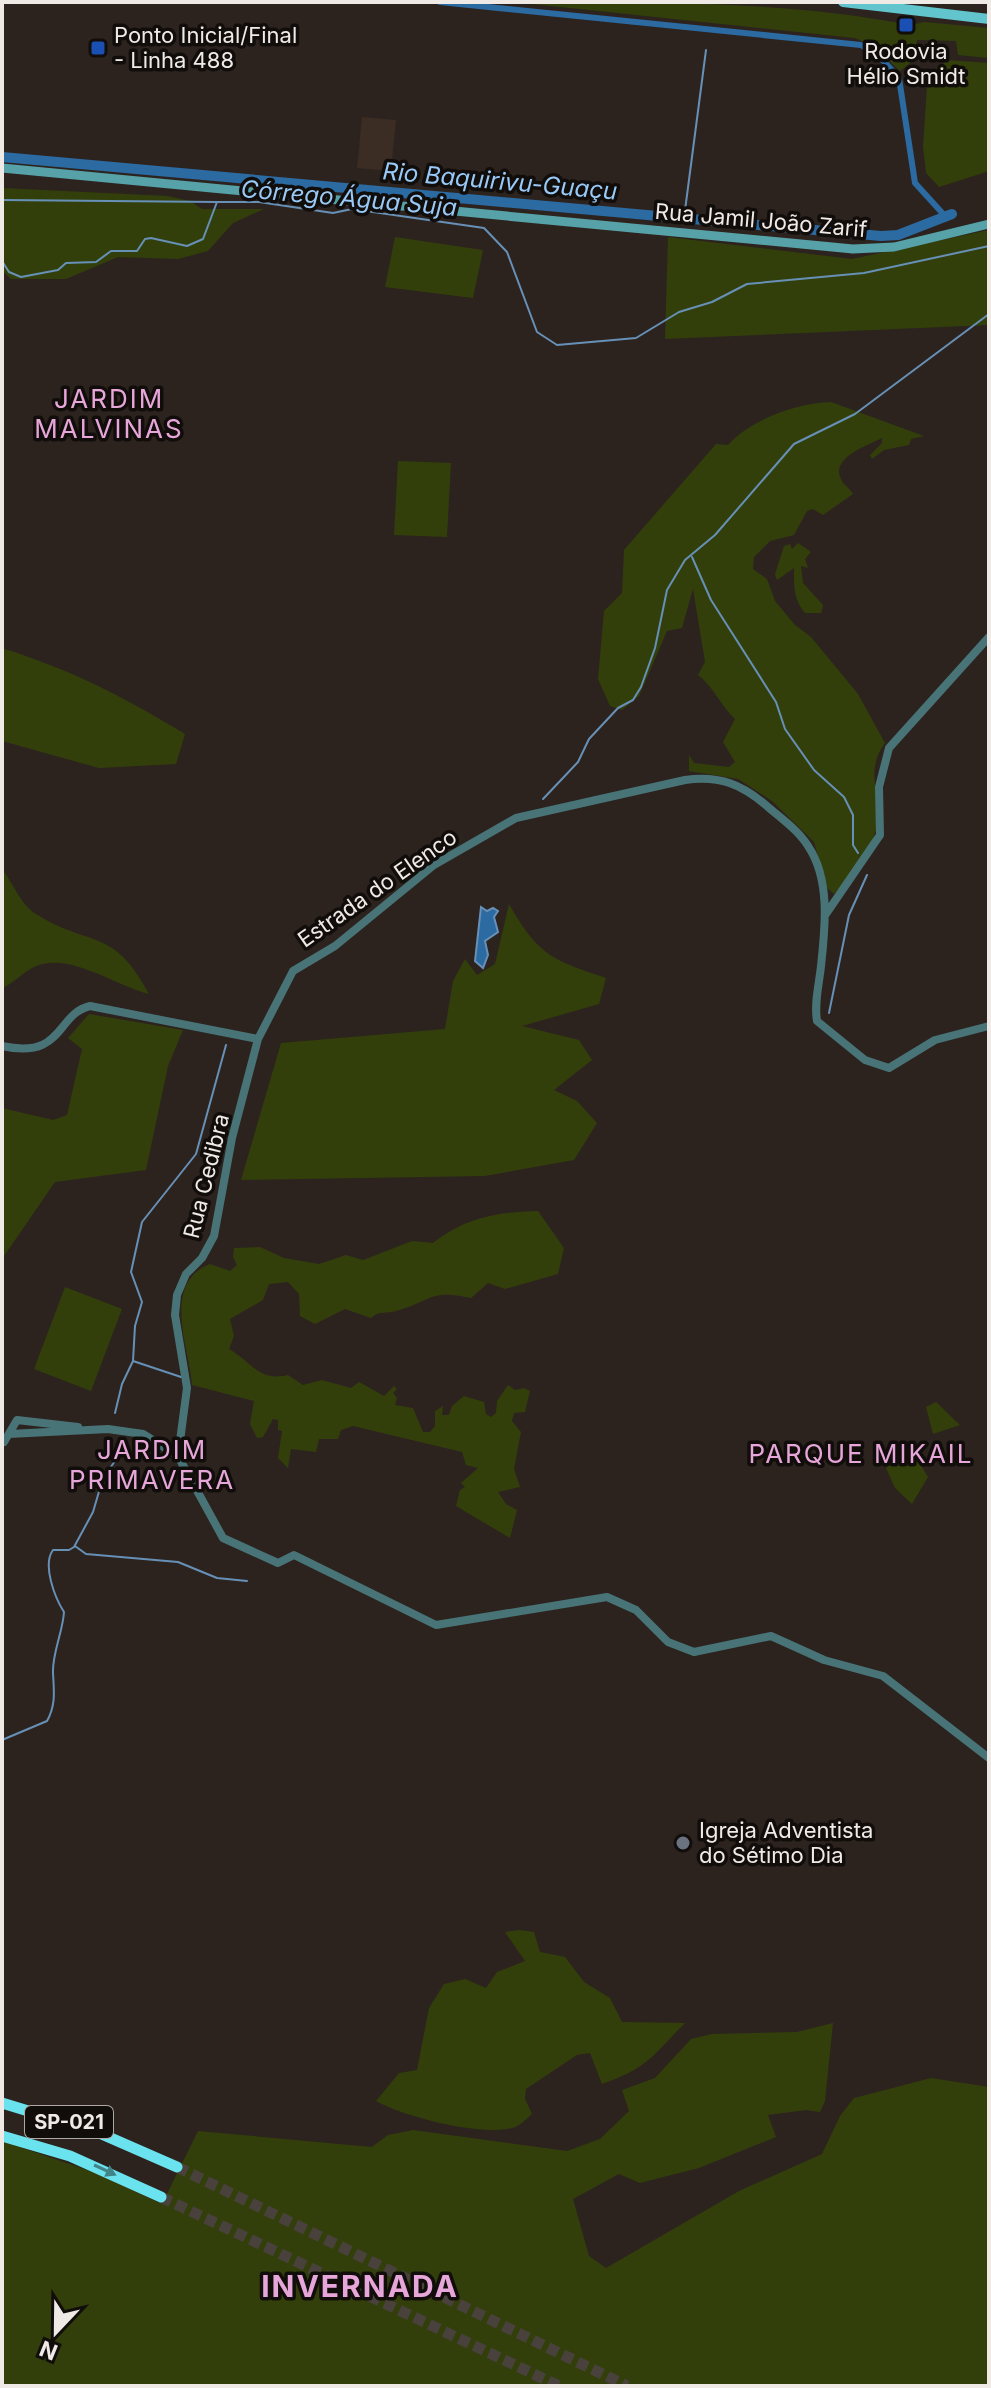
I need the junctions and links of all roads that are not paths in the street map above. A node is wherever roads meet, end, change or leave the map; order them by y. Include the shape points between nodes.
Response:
1 (843, 2) edge
2 (989, 19) edge
3 (2, 168) edge
4 (989, 224) edge
5 (989, 637) edge
6 (826, 914) junction
7 (989, 1026) edge
8 (258, 1039) junction
9 (2, 1046) edge
10 (91, 1429) junction
11 (178, 1456) junction
12 (989, 1758) edge
13 (2, 2103) edge
14 (2, 2136) edge
15 (177, 2167) tunnel mouth
16 (161, 2197) tunnel mouth

1 - 2 main road
3 - 4 main road, Rua Jamil João Zarif via 853,249 894,247
5 - 6 street via 889,748 879,787 880,835
6 - 7 street, Estrada do Elenco via 814,1005 817,1021 865,1060 889,1068 935,1040
6 - 8 street, Estrada do Elenco via 807,844 754,794 730,781 685,780 576,803 516,818 434,865 335,946 293,971
8 - 9 street via 90,1006 39,1046
8 - 11 street, Rua Cedibra via 214,1236 177,1295 175,1315 187,1388
10 - 10 street via 7,1438 21,1420
10 - 11 street via 143,1434
11 - 12 street via 223,1538 278,1563 294,1555 441,1626 607,1597 636,1610 668,1642 694,1652 771,1636 812,1656 883,1676
13 - 15 highway, SP-021 via 57,2118
14 -> 16 highway, SP-021 via 99,2167

